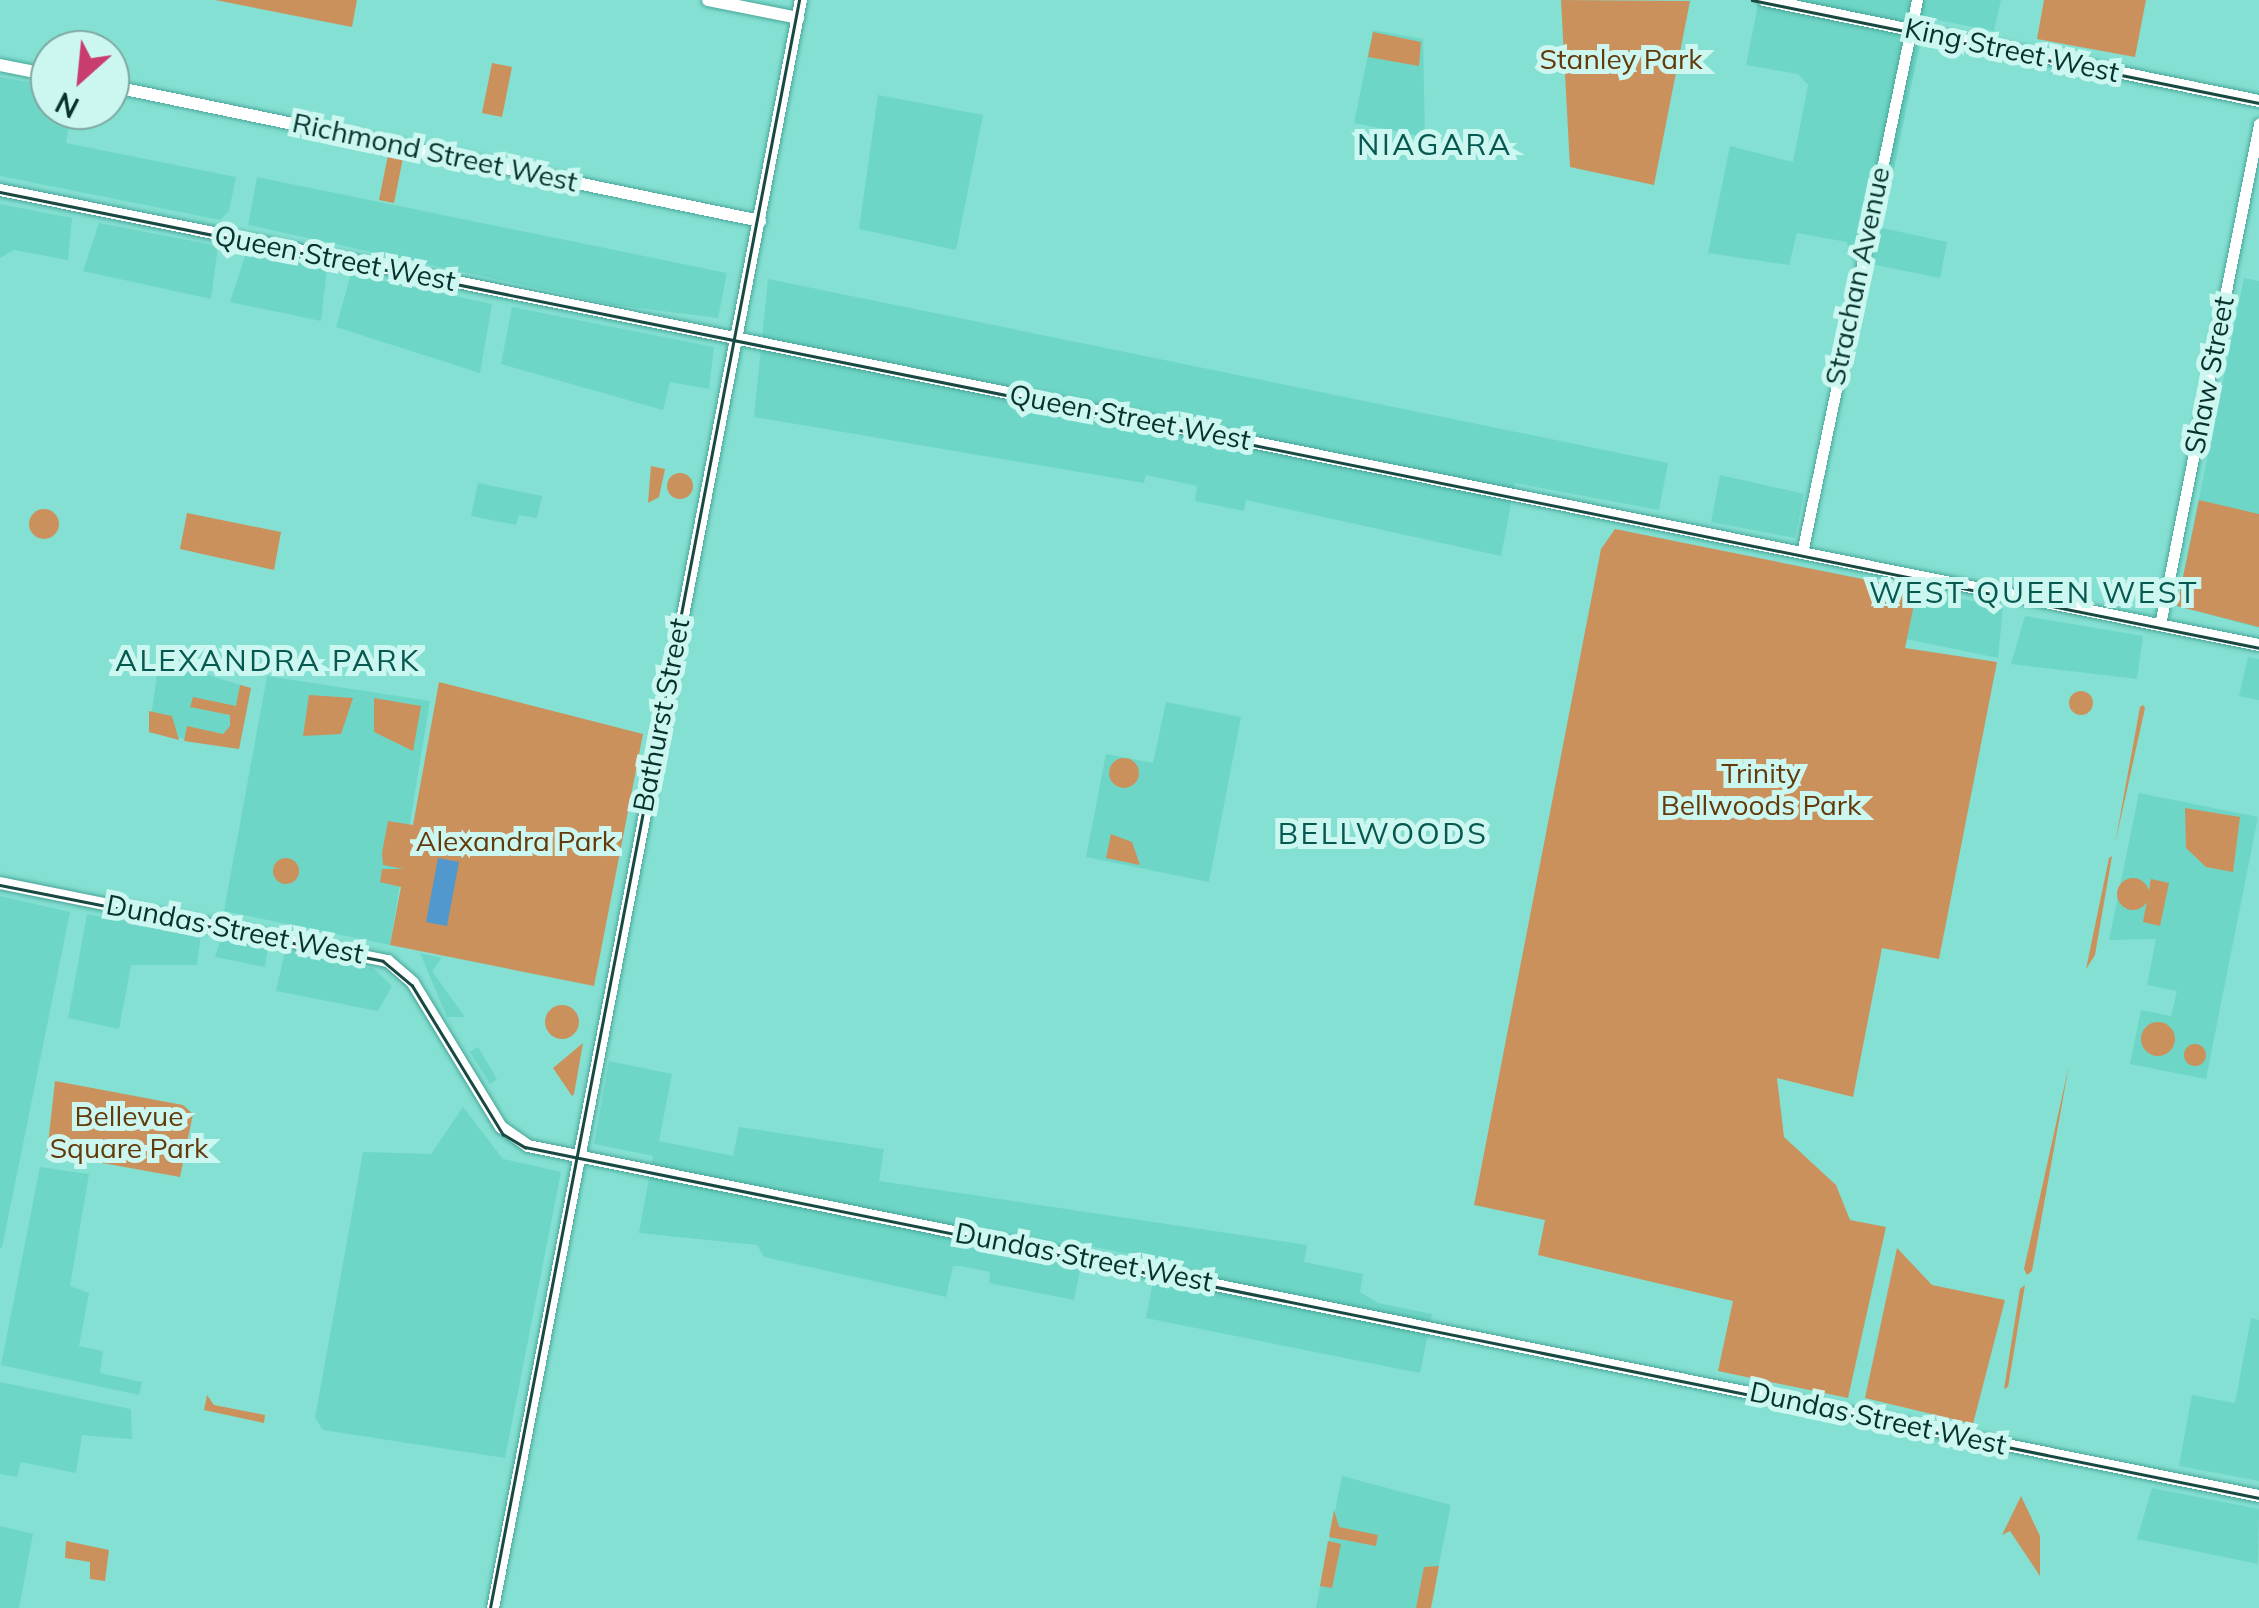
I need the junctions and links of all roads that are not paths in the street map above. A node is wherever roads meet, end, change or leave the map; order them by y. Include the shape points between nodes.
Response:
1 (708, 0) edge
2 (801, 0) edge
3 (1764, 0) edge
4 (1916, 0) edge
5 (798, 18) junction
6 (1910, 30) junction
7 (0, 66) edge
8 (30, 72) edge
9 (130, 90) edge
10 (2259, 100) edge
11 (2259, 124) edge
12 (0, 190) edge
13 (760, 221) junction
14 (735, 338) junction
15 (1802, 553) junction
16 (2160, 625) junction
17 (2259, 645) edge
18 (0, 883) edge
19 (577, 1156) junction
20 (2259, 1496) edge
21 (493, 1608) edge

1 - 5 main road
2 - 5 main road, Bathurst Street
3 - 6 main road, King Street West
4 - 6 street, Strachan Avenue
5 - 13 main road, Bathurst Street
6 - 10 main road, King Street West
6 - 15 street, Strachan Avenue
7 - 8 main road
9 - 13 main road, Richmond Street West
11 - 16 street, Shaw Street
12 - 14 main road, Queen Street West
13 - 14 main road, Bathurst Street
14 - 15 main road, Queen Street West
14 - 19 main road, Bathurst Street
15 - 16 main road, Queen Street West
16 - 17 main road, Queen Street West
18 - 19 main road, Dundas Street West via 388,961 414,983 506,1133
19 - 20 main road, Dundas Street West
19 - 21 main road, Bathurst Street

